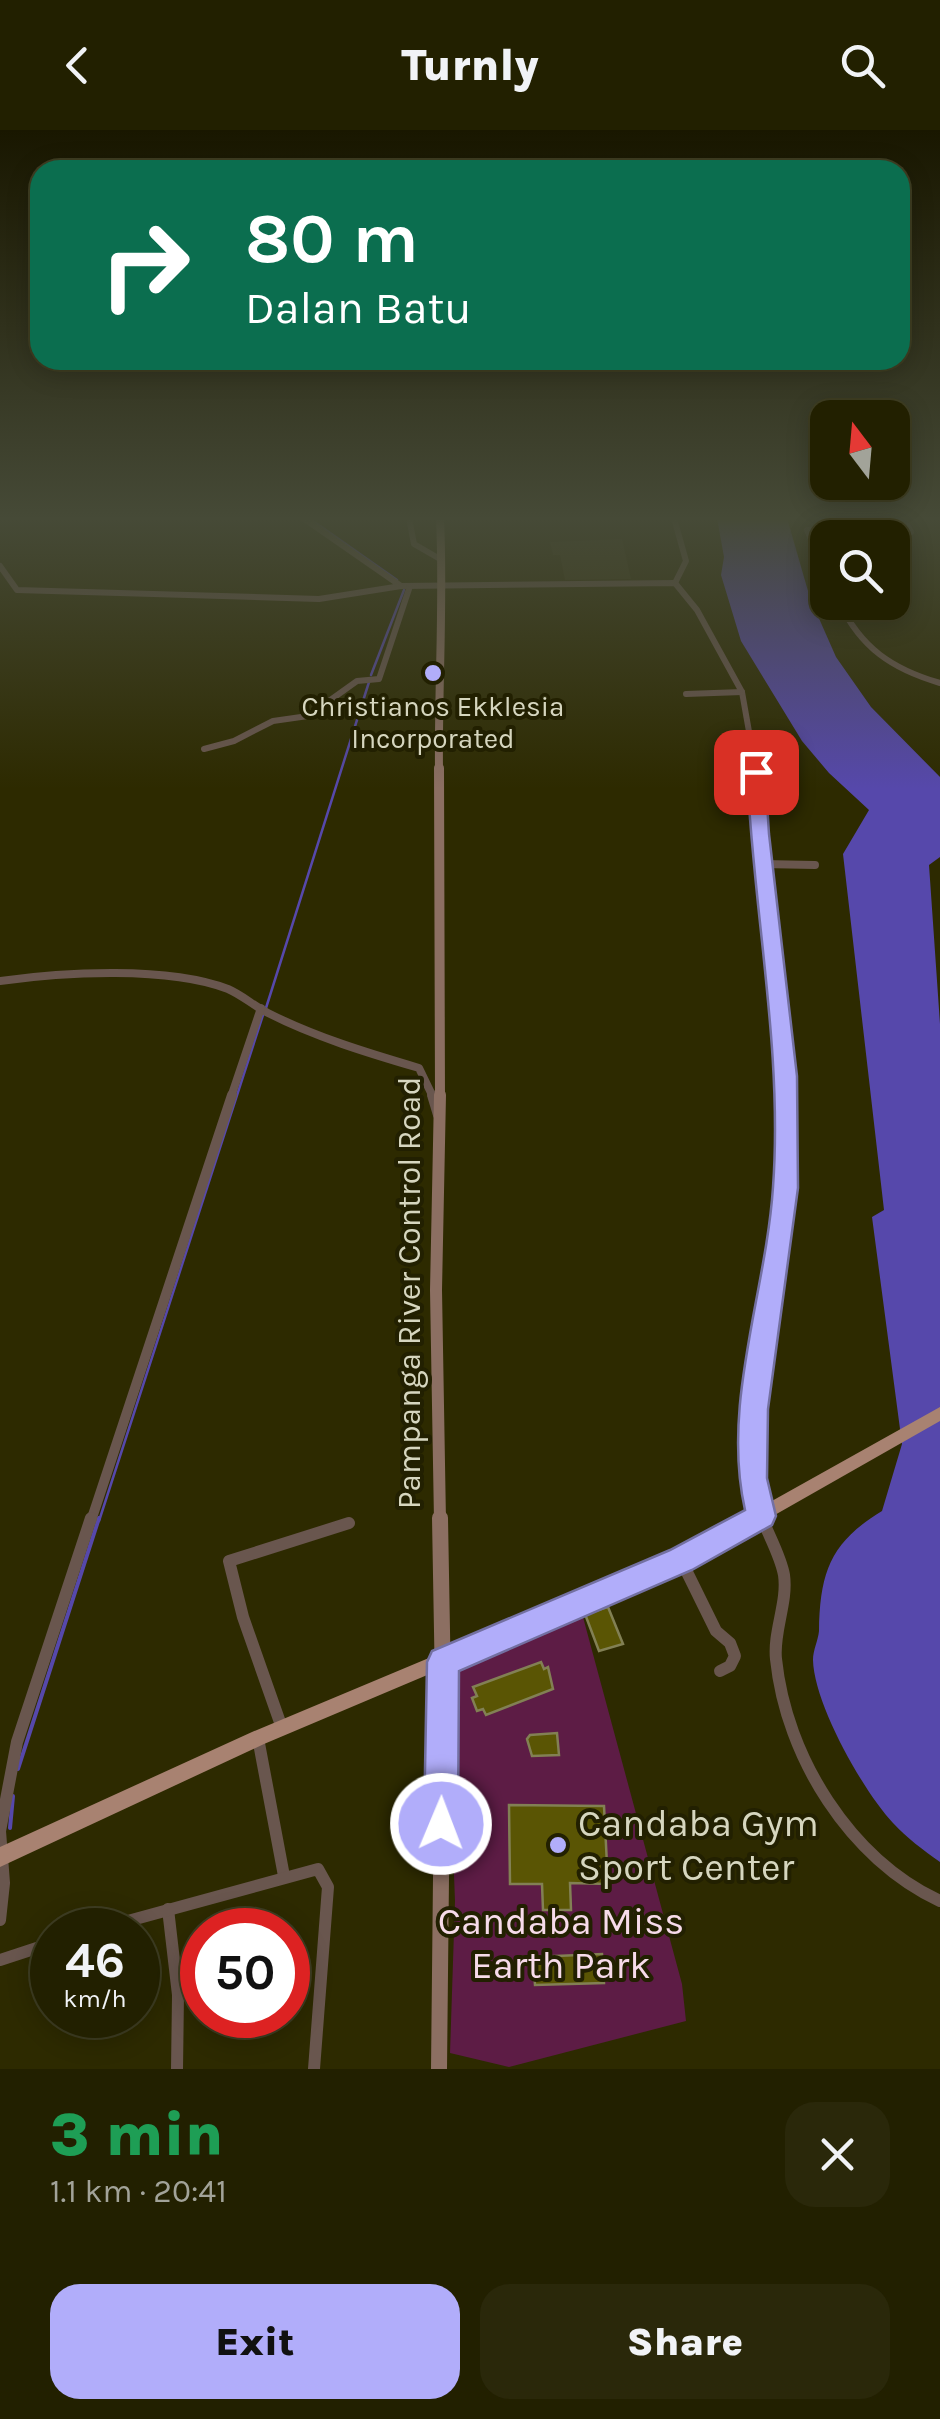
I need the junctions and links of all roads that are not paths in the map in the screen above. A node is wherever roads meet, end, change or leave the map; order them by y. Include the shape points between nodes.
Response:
1 (399, 608) edge
2 (439, 608) edge
3 (696, 608) edge
4 (850, 620) edge
5 (940, 682) edge
6 (742, 692) junction
7 (686, 694) dead end
8 (204, 749) dead end
9 (762, 864) junction
10 (815, 865) dead end
11 (0, 981) edge
12 (264, 1010) junction
13 (440, 1118) junction
14 (940, 1414) edge
15 (762, 1516) junction
16 (348, 1523) dead end
17 (681, 1560) junction
18 (443, 1662) junction
19 (720, 1671) dead end
20 (282, 1728) junction
21 (258, 1738) junction
22 (2, 1857) edge
23 (284, 1876) junction
24 (940, 1901) edge
25 (168, 1909) junction
26 (160, 1911) edge
27 (0, 1920) edge
28 (30, 1951) edge
29 (0, 1960) edge
30 (177, 2069) edge
31 (314, 2069) edge
32 (440, 2069) edge

1 - 8 street via 379,679 357,682 308,716 273,721
2 - 13 main road, Pampanga River Control Road
3 - 6 street
4 - 5 street via 865,646 894,669
6 - 7 street
6 - 9 street
9 - 10 street
9 - 15 street via 786,1076 786,1188 754,1409 752,1478
11 - 12 street via 55,974 195,980 231,990
12 - 13 street via 419,1068
12 - 22 street via 17,1742 0,1831
13 - 18 main road, Pampanga River Control Road
14 - 15 main road
15 - 17 main road
15 - 24 street via 784,1576 775,1656 789,1722 837,1819 912,1888
16 - 20 street via 229,1561
17 - 18 main road
17 - 19 street via 735,1656
18 - 20 main road
18 - 32 main road, Pampanga River Control Road
20 - 21 main road
21 - 22 main road
21 - 23 street
22 - 27 street
23 - 25 street
23 - 31 street via 318,1870 328,1887
25 - 26 street
25 - 30 street via 178,1995
28 - 29 street

